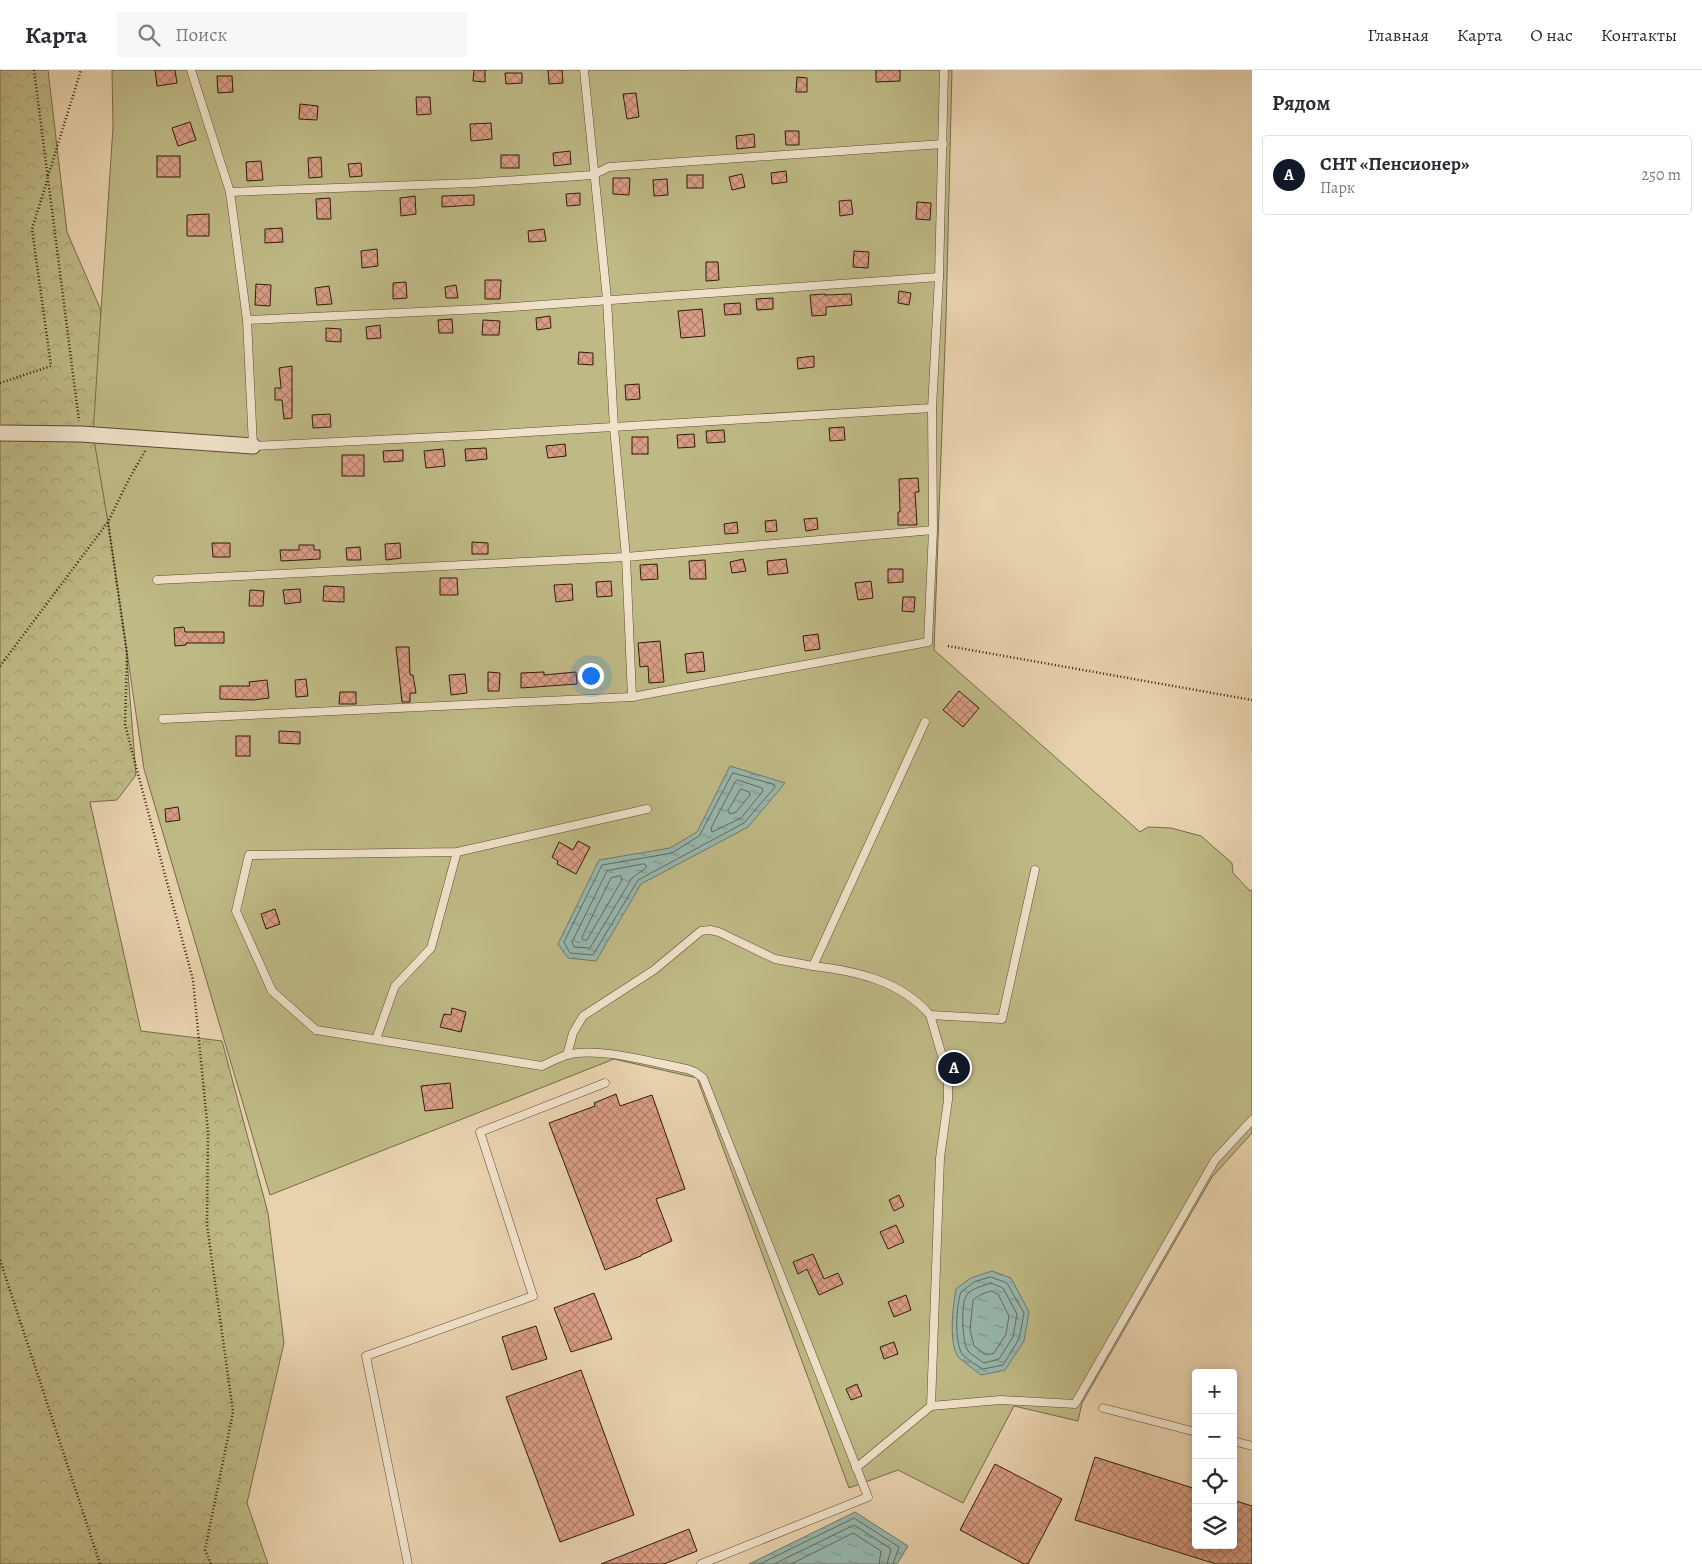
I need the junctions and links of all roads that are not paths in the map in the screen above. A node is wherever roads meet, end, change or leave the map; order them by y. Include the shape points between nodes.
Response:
1 (191, 70) edge
2 (584, 70) edge
3 (944, 70) edge
4 (943, 144) junction
5 (594, 175) junction
6 (230, 192) junction
7 (939, 277) junction
8 (607, 299) junction
9 (247, 320) junction
10 (932, 408) junction
11 (614, 428) junction
12 (0, 433) edge
13 (253, 446) junction
14 (932, 530) junction
15 (626, 557) junction
16 (157, 580) dead end
17 (632, 697) junction
18 (163, 719) dead end
19 (925, 722) dead end
20 (647, 810) dead end
21 (456, 852) junction
22 (1035, 870) dead end
23 (813, 966) junction
24 (930, 1015) junction
25 (376, 1039) junction
26 (567, 1055) junction
27 (605, 1083) dead end
28 (1252, 1120) edge
29 (931, 1406) junction
30 (1103, 1408) dead end
31 (1192, 1431) edge
32 (1237, 1442) edge
33 (1252, 1446) edge
34 (856, 1468) junction
35 (408, 1564) edge
36 (701, 1564) edge

1 - 6 lane
2 - 5 lane
3 - 4 lane
4 - 5 lane via 609,167
4 - 7 lane
5 - 6 lane
5 - 8 lane
6 - 9 lane
7 - 8 lane
7 - 10 lane
8 - 9 lane via 482,309
8 - 11 lane
9 - 13 lane
10 - 11 lane
10 - 14 lane
11 - 13 lane
11 - 15 lane
12 - 13 street via 81,434
14 - 15 lane
14 - 17 lane via 928,642
15 - 16 lane
15 - 17 lane
17 - 18 lane
19 - 23 lane
20 - 21 lane
21 - 25 lane via 431,948 395,986
21 - 25 lane via 249,855 236,911 272,991 316,1030
22 - 24 lane via 1002,1019
23 - 24 lane via 880,980 920,1004
23 - 26 lane via 775,959 719,932 701,931 654,970 583,1016
24 - 29 lane via 948,1081 940,1158
25 - 26 lane via 542,1066
26 - 34 lane via 610,1054 686,1069 703,1078
27 - 35 lane via 480,1132 533,1296 366,1356
28 - 29 lane via 1216,1160 1075,1404 1000,1400
29 - 34 lane
30 - 31 lane
32 - 33 lane
34 - 36 lane via 868,1497

